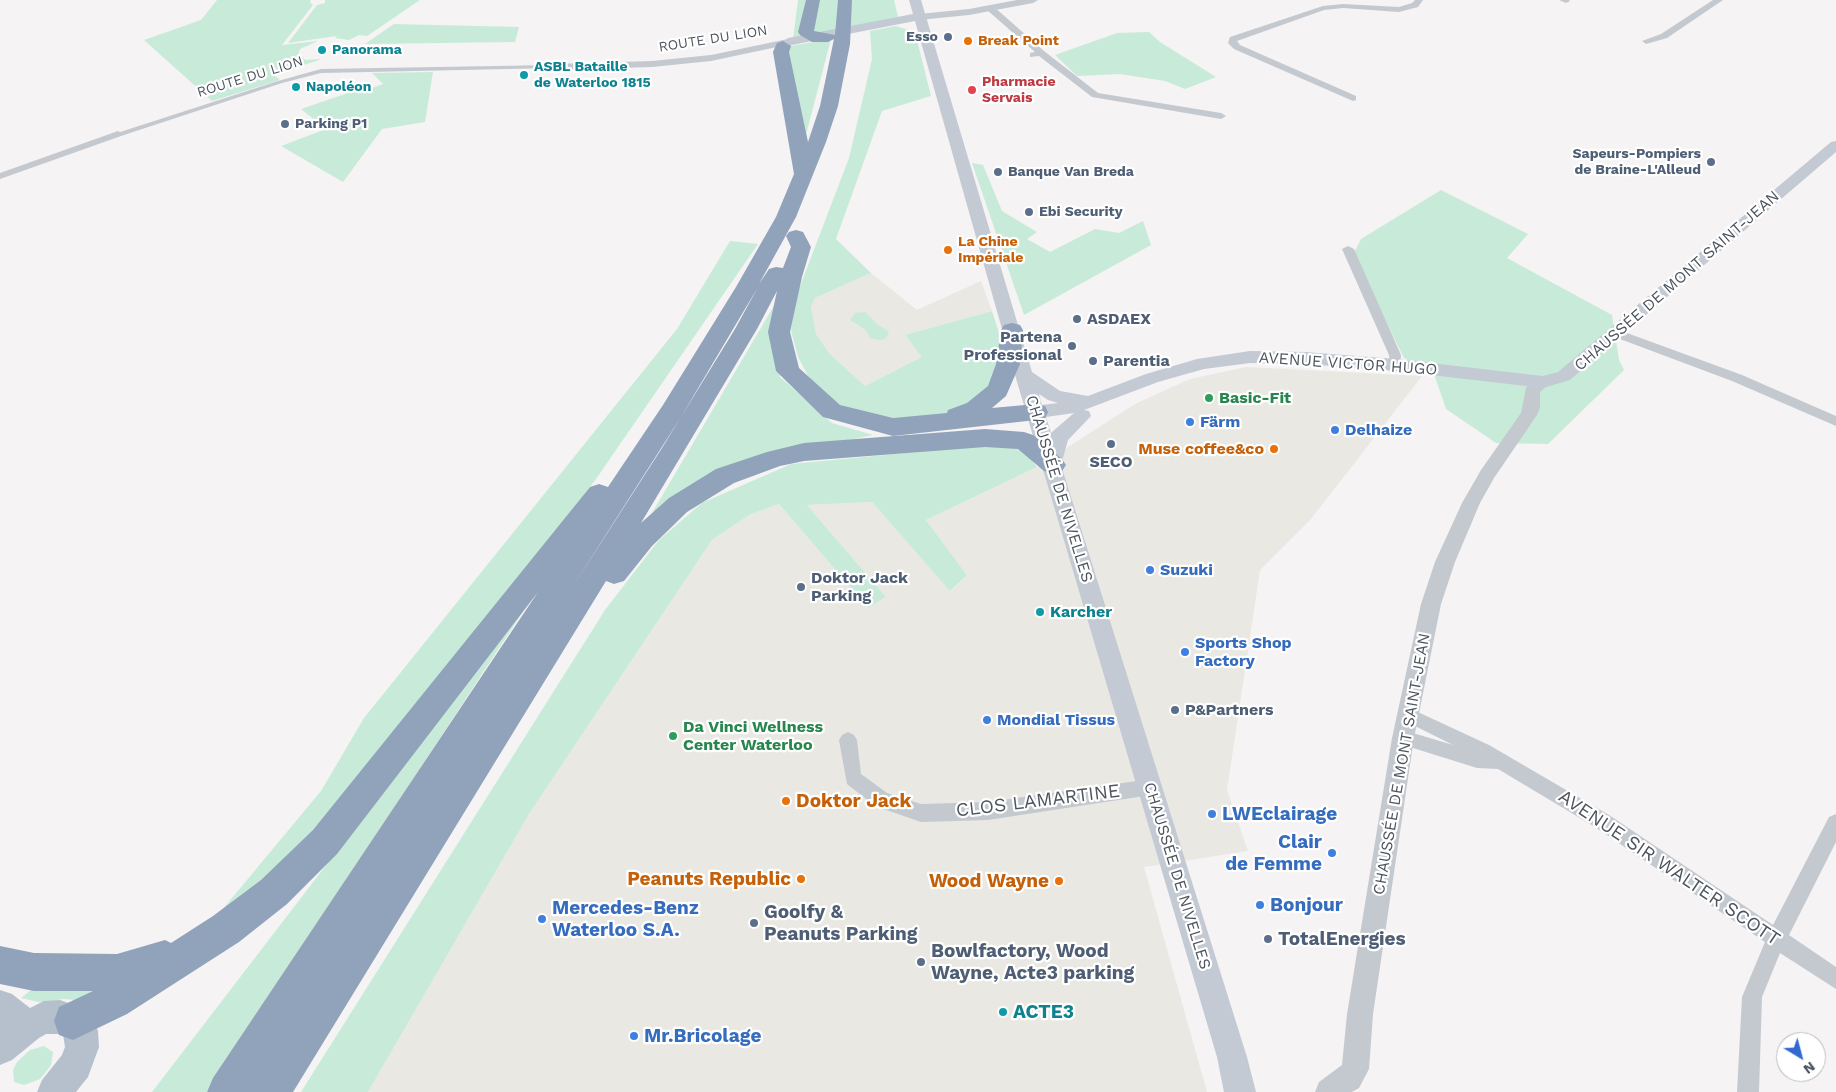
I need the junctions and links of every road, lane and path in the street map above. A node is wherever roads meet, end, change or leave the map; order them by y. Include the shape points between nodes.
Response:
1 (813, 0) edge
2 (845, 0) edge
3 (860, 0) edge
4 (915, 0) edge
5 (1033, 0) edge
6 (1419, 0) edge
7 (1719, 0) edge
8 (990, 8) junction
9 (921, 23) junction
10 (819, 37) junction
11 (1646, 41) dead end
12 (785, 44) junction
13 (553, 66) joint
14 (1354, 98) dead end
15 (1221, 116) dead end
16 (118, 134) joint
17 (1836, 145) edge
18 (825, 168) dead end
19 (804, 174) junction
20 (0, 176) edge
21 (811, 202) dead end
22 (796, 236) junction
23 (1348, 249) dead end
24 (1012, 330) junction
25 (1616, 333) junction
26 (1396, 365) junction
27 (1024, 375) junction
28 (1543, 382) junction
29 (1088, 408) junction
30 (672, 412) junction
31 (1038, 417) junction
32 (1836, 421) edge
33 (934, 424) junction
34 (910, 443) junction
35 (1053, 466) junction
36 (539, 664) junction
37 (1407, 714) junction
38 (1403, 738) junction
39 (848, 740) dead end
40 (1500, 762) junction
41 (1150, 788) junction
42 (1836, 823) edge
43 (1776, 939) junction
44 (198, 949) junction
45 (0, 965) edge
46 (1836, 978) edge
47 (0, 1006) edge
48 (72, 1021) junction
49 (27, 1026) junction
50 (0, 1048) edge
51 (74, 1078) edge
52 (54, 1092) edge
53 (227, 1092) edge
54 (270, 1092) edge
55 (1240, 1092) edge
56 (1329, 1092) edge
57 (1748, 1092) edge

1 - 10 highway via 806,32
2 - 19 highway via 842,44 829,106
3 - 18 highway via 858,45 846,108
4 - 9 main road, CHAUSSÉE DE NIVELLES
5 - 8 street, ROUTE DU LION
6 - 14 street via 1415,5 1399,10 1323,8 1233,39 1232,42 1244,50
7 - 11 street via 1664,36
8 - 9 street, ROUTE DU LION
8 - 15 street via 1036,54 1095,95
9 - 10 main road, ROUTE DU LION via 882,23
9 - 24 main road, CHAUSSÉE DE NIVELLES
10 - 12 main road, ROUTE DU LION
12 - 13 street, ROUTE DU LION via 712,58
12 - 19 highway via 781,52
13 - 16 street, ROUTE DU LION via 321,72
16 - 20 street, ROUTE DU LION
17 - 25 main road, CHAUSSÉE DE MONT SAINT-JEAN
19 - 30 highway via 786,217
21 - 22 highway
22 - 33 highway via 801,247 779,332 788,371 832,411 893,428
22 - 36 highway via 721,372
23 - 26 street via 1395,355
24 - 27 main road, CHAUSSÉE DE NIVELLES
24 - 33 highway via 1008,364 998,390 976,409
25 - 28 main road, CHAUSSÉE DE MONT SAINT-JEAN via 1564,376
25 - 32 street via 1737,378
26 - 28 main road, AVENUE VICTOR HUGO
26 - 29 main road, AVENUE VICTOR HUGO via 1250,357 1203,363 1152,378 1106,404
27 - 29 main road, AVENUE VICTOR HUGO via 1055,396
27 - 31 main road, CHAUSSÉE DE NIVELLES
28 - 37 street, CHAUSSÉE DE MONT SAINT-JEAN via 1532,392 1529,415 1487,474 1454,538 1431,604
29 - 31 main road, AVENUE VICTOR HUGO
29 - 35 main road, AVENUE VICTOR HUGO via 1059,437
30 - 44 highway via 644,434 325,842 274,892
30 - 53 highway
31 - 33 highway
31 - 34 highway
31 - 35 main road, CHAUSSÉE DE NIVELLES
34 - 35 highway via 985,438 1024,441
34 - 36 highway via 804,452 746,468 704,488 678,505 642,539 623,560 572,634
35 - 41 main road, CHAUSSÉE DE NIVELLES
36 - 54 highway
37 - 38 street, CHAUSSÉE DE MONT SAINT-JEAN
37 - 40 street, AVENUE SIR WALTER SCOTT via 1483,750
38 - 40 street, AVENUE SIR WALTER SCOTT via 1477,760
38 - 56 street, CHAUSSÉE DE MONT SAINT-JEAN via 1360,1014 1355,1069 1349,1078
39 - 41 street, CLOS LAMARTINE via 853,778 881,800 921,813 988,811
40 - 43 street, AVENUE SIR WALTER SCOTT via 1602,821
41 - 55 main road, CHAUSSÉE DE NIVELLES
42 - 43 street
43 - 46 street, AVENUE SIR WALTER SCOTT
43 - 57 street via 1752,997
44 - 45 highway via 117,973 34,972
44 - 48 highway via 114,1001
47 - 49 main road
48 - 49 main road via 60,1017
48 - 51 main road via 81,1031 82,1047
49 - 50 main road
51 - 52 main road

